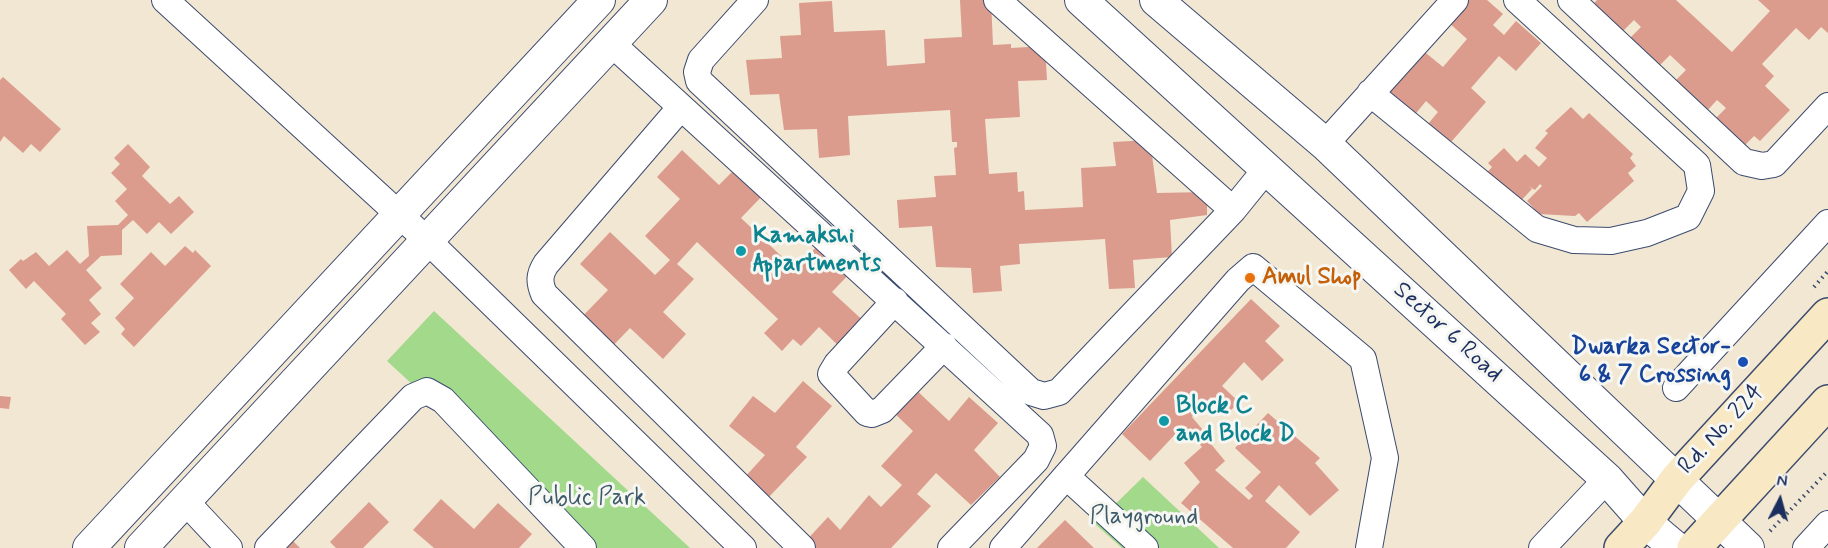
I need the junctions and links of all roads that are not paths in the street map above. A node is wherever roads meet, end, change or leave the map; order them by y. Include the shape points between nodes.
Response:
1 (165, 0) edge
2 (599, 0) edge
3 (651, 0) edge
4 (755, 0) edge
5 (997, 0) edge
6 (1081, 0) edge
7 (1156, 0) edge
8 (1455, 0) edge
9 (1517, 0) edge
10 (1571, 0) edge
11 (611, 43) junction
12 (1370, 93) junction
13 (681, 107) junction
14 (1825, 115) edge
15 (1325, 144) junction
16 (1267, 168) junction
17 (1233, 210) junction
18 (399, 214) junction
19 (1828, 223) edge
20 (428, 241) junction
21 (895, 301) junction
22 (1828, 315) edge
23 (944, 346) junction
24 (1676, 388) dead end
25 (1828, 402) edge
26 (1066, 476) junction
27 (1606, 479) junction
28 (1677, 479) junction
29 (185, 501) junction
30 (1719, 519) junction
31 (1645, 522) junction
32 (1828, 524) edge
33 (154, 544) edge
34 (1755, 544) edge
35 (89, 548) edge
36 (229, 548) edge
37 (268, 548) edge
38 (583, 548) edge
39 (743, 548) edge
40 (802, 548) edge
41 (951, 548) edge
42 (1003, 548) edge
43 (1144, 548) edge
44 (1370, 548) edge
45 (1542, 548) edge
46 (1621, 548) edge
47 (1676, 548) edge
48 (1694, 548) edge
49 (1806, 548) edge

1 - 18 street
2 - 18 street
3 - 11 street
4 - 17 street via 701,60 699,81 1031,392 1044,396 1059,392
5 - 17 street
6 - 16 street, Sector 6 Road
7 - 15 street, Sector 6 Road
8 - 12 street
9 - 12 street via 1697,165 1701,191 1688,216 1647,233 1611,241 1574,240 1537,229
10 - 14 street via 1744,162 1774,164
11 - 13 street
11 - 20 street
12 - 15 street
13 - 21 street
13 - 40 street via 546,264 540,285 544,294
15 - 28 street, Sector 6 Road
16 - 17 street
16 - 27 street, Sector 6 Road
18 - 20 street
18 - 35 street
19 - 24 street
20 - 29 street
20 - 39 street
21 - 23 street
21 - 23 street via 831,374 867,412 882,410
22 - 28 main road, Rd. No. 224
23 - 41 street via 1032,425 1043,446 1036,460
25 - 30 main road
26 - 42 street
26 - 43 street
26 - 44 street via 1253,267 1363,359 1385,458
27 - 31 street, Sector 6 Road
27 - 45 street
28 - 30 street, Sector 6 Road
28 - 31 main road, Rd. No. 224
29 - 33 street
29 - 36 street
30 - 34 street, Sector 6 Road
30 - 48 main road
31 - 46 main road, Rd. No. 224
31 - 47 street, Sector 6 Road
32 - 49 street
37 - 38 street via 413,397 427,391 443,400

